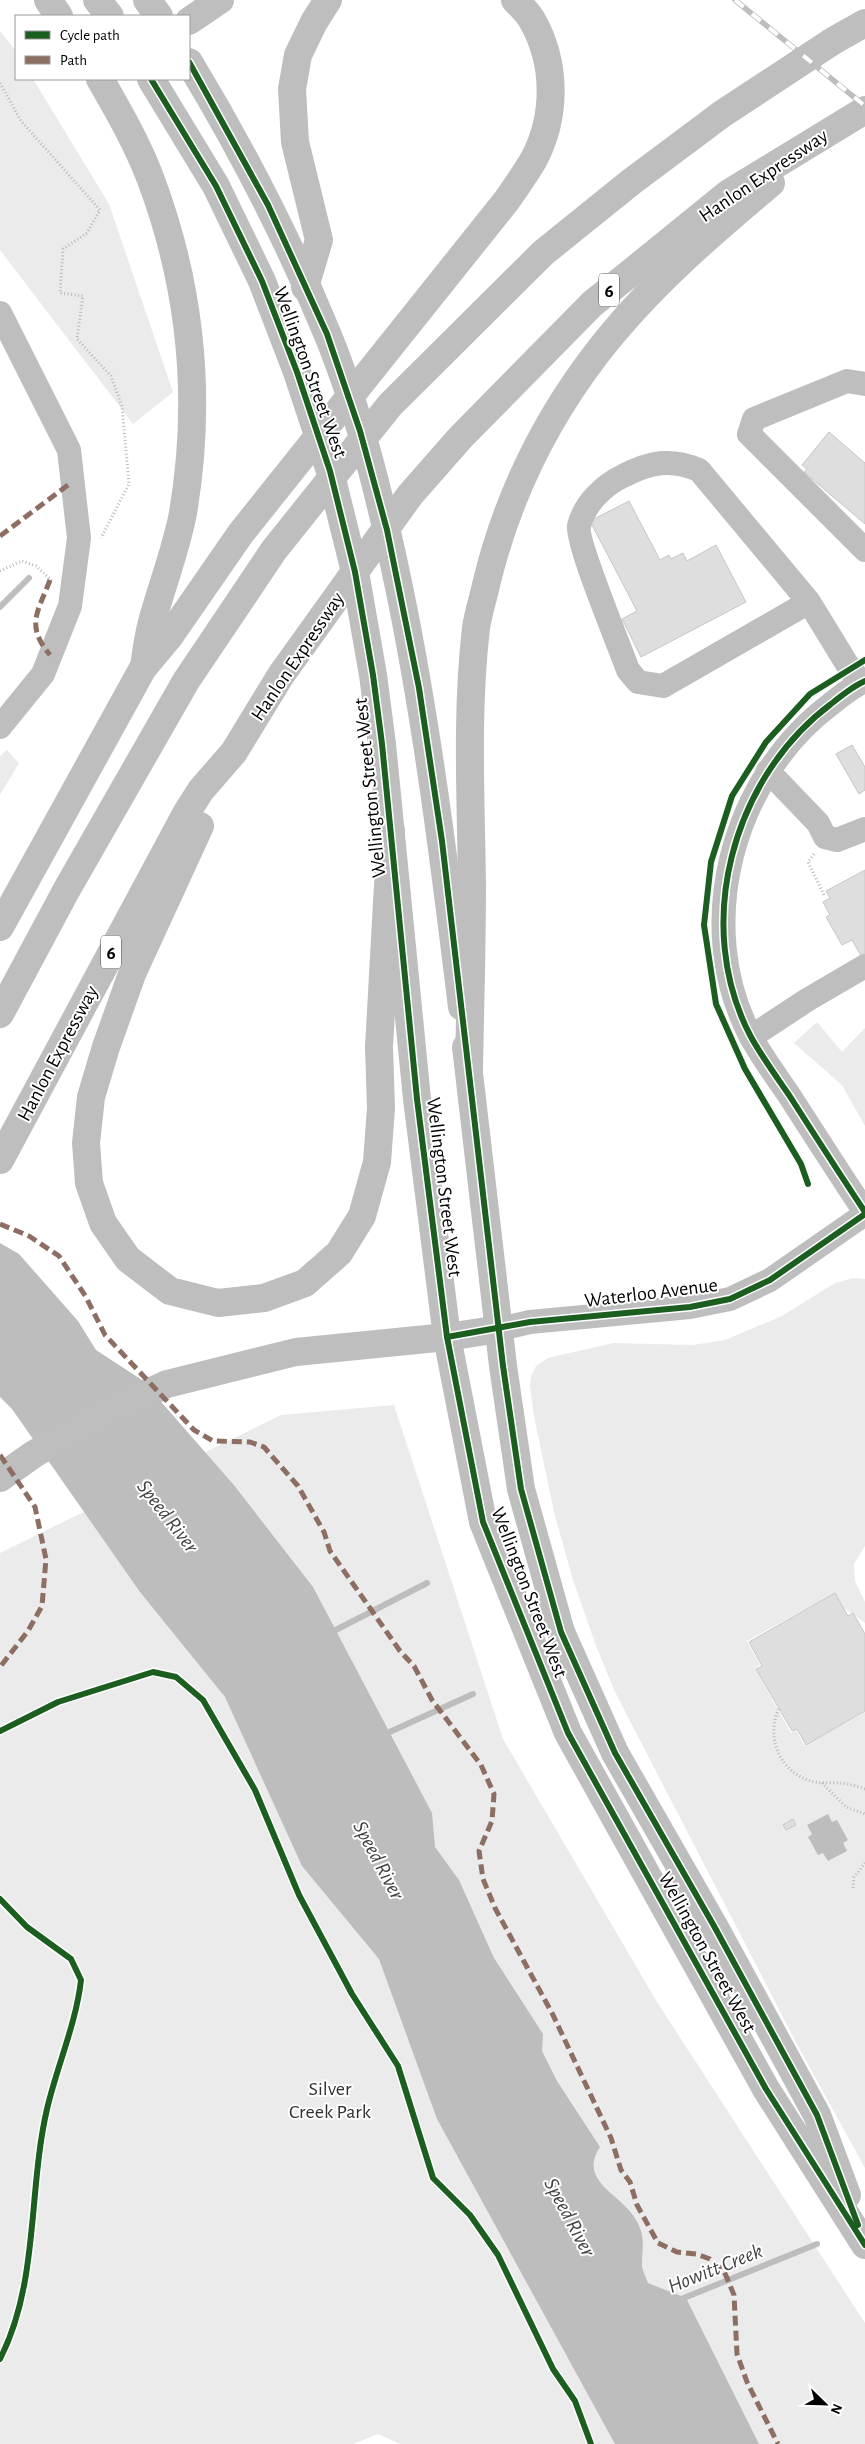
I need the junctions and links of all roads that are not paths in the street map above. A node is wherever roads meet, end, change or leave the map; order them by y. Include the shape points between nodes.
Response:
1 (48, 0) edge
2 (97, 0) edge
3 (146, 0) edge
4 (220, 0) edge
5 (328, 0) edge
6 (515, 0) edge
7 (58, 15) edge
8 (109, 15) edge
9 (158, 15) edge
10 (190, 20) edge
11 (865, 23) edge
12 (190, 64) edge
13 (101, 80) edge
14 (152, 80) edge
15 (854, 116) edge
16 (305, 286) junction
17 (0, 313) edge
18 (865, 384) edge
19 (865, 550) edge
20 (809, 602) junction
21 (143, 668) junction
22 (864, 681) edge
23 (0, 727) edge
24 (234, 752) junction
25 (768, 771) junction
26 (865, 829) edge
27 (391, 831) junction
28 (0, 927) edge
29 (865, 966) edge
30 (0, 1014) edge
31 (751, 1037) junction
32 (469, 1070) junction
33 (0, 1160) edge
34 (865, 1213) edge
35 (500, 1329) junction
36 (447, 1337) junction
37 (0, 1478) edge
38 (865, 2244) edge

1 - 7 main road
2 - 8 main road
3 - 9 main road
4 - 10 main road
5 - 16 main road via 298,55 292,89 295,142 319,240
6 - 21 main road via 532,19 547,52 550,76 551,101 534,158 507,200 241,533 169,637
11 - 30 main road via 722,114 631,182 543,254 390,404 274,550 186,681
12 - 16 main road, Wellington Street West via 250,169
13 - 21 main road via 128,127 151,179 182,288 190,344 191,448 182,514 170,569 151,623
14 - 27 main road, Wellington Street West via 216,186 262,281 330,471 373,675
15 - 24 main road, Hanlon Expressway / 6 via 728,193 592,304 460,438 410,495 280,675
15 - 32 main road via 664,277 629,314 564,400 512,498 493,556 476,626 469,715 472,887
16 - 32 main road, Wellington Street West via 327,334 360,431 408,630 442,841
17 - 23 street via 69,450 79,538 70,606 43,674
18 - 19 street via 847,382 754,420 749,434
20 - 20 street via 699,470 691,466 682,463 644,465 607,484 583,513 579,528 584,550 628,670 638,682 663,686
20 - 22 street via 850,669
21 - 28 main road
22 - 25 street via 808,722
24 - 27 main road via 132,974 91,1097 86,1143 89,1183 104,1223 128,1259 170,1291 218,1303 264,1298 306,1283 339,1253 362,1216 377,1162 379,1047
24 - 33 main road, Hanlon Expressway / 6 via 201,790 187,812
25 - 26 street via 818,823 825,837 836,840
25 - 31 street via 738,833 725,894 730,976
27 - 36 main road, Wellington Street West via 417,1099
29 - 31 street
31 - 34 street
32 - 35 main road, Wellington Street West
34 - 35 street, Waterloo Avenue via 770,1280 730,1299 690,1307 530,1322
35 - 36 main road, Waterloo Avenue
35 - 38 main road, Wellington Street West via 521,1489 561,1632 615,1753 817,2114
36 - 37 main road, Waterloo Avenue via 296,1352 167,1384 108,1411
36 - 38 main road, Wellington Street West via 483,1522 568,1733 766,2090

